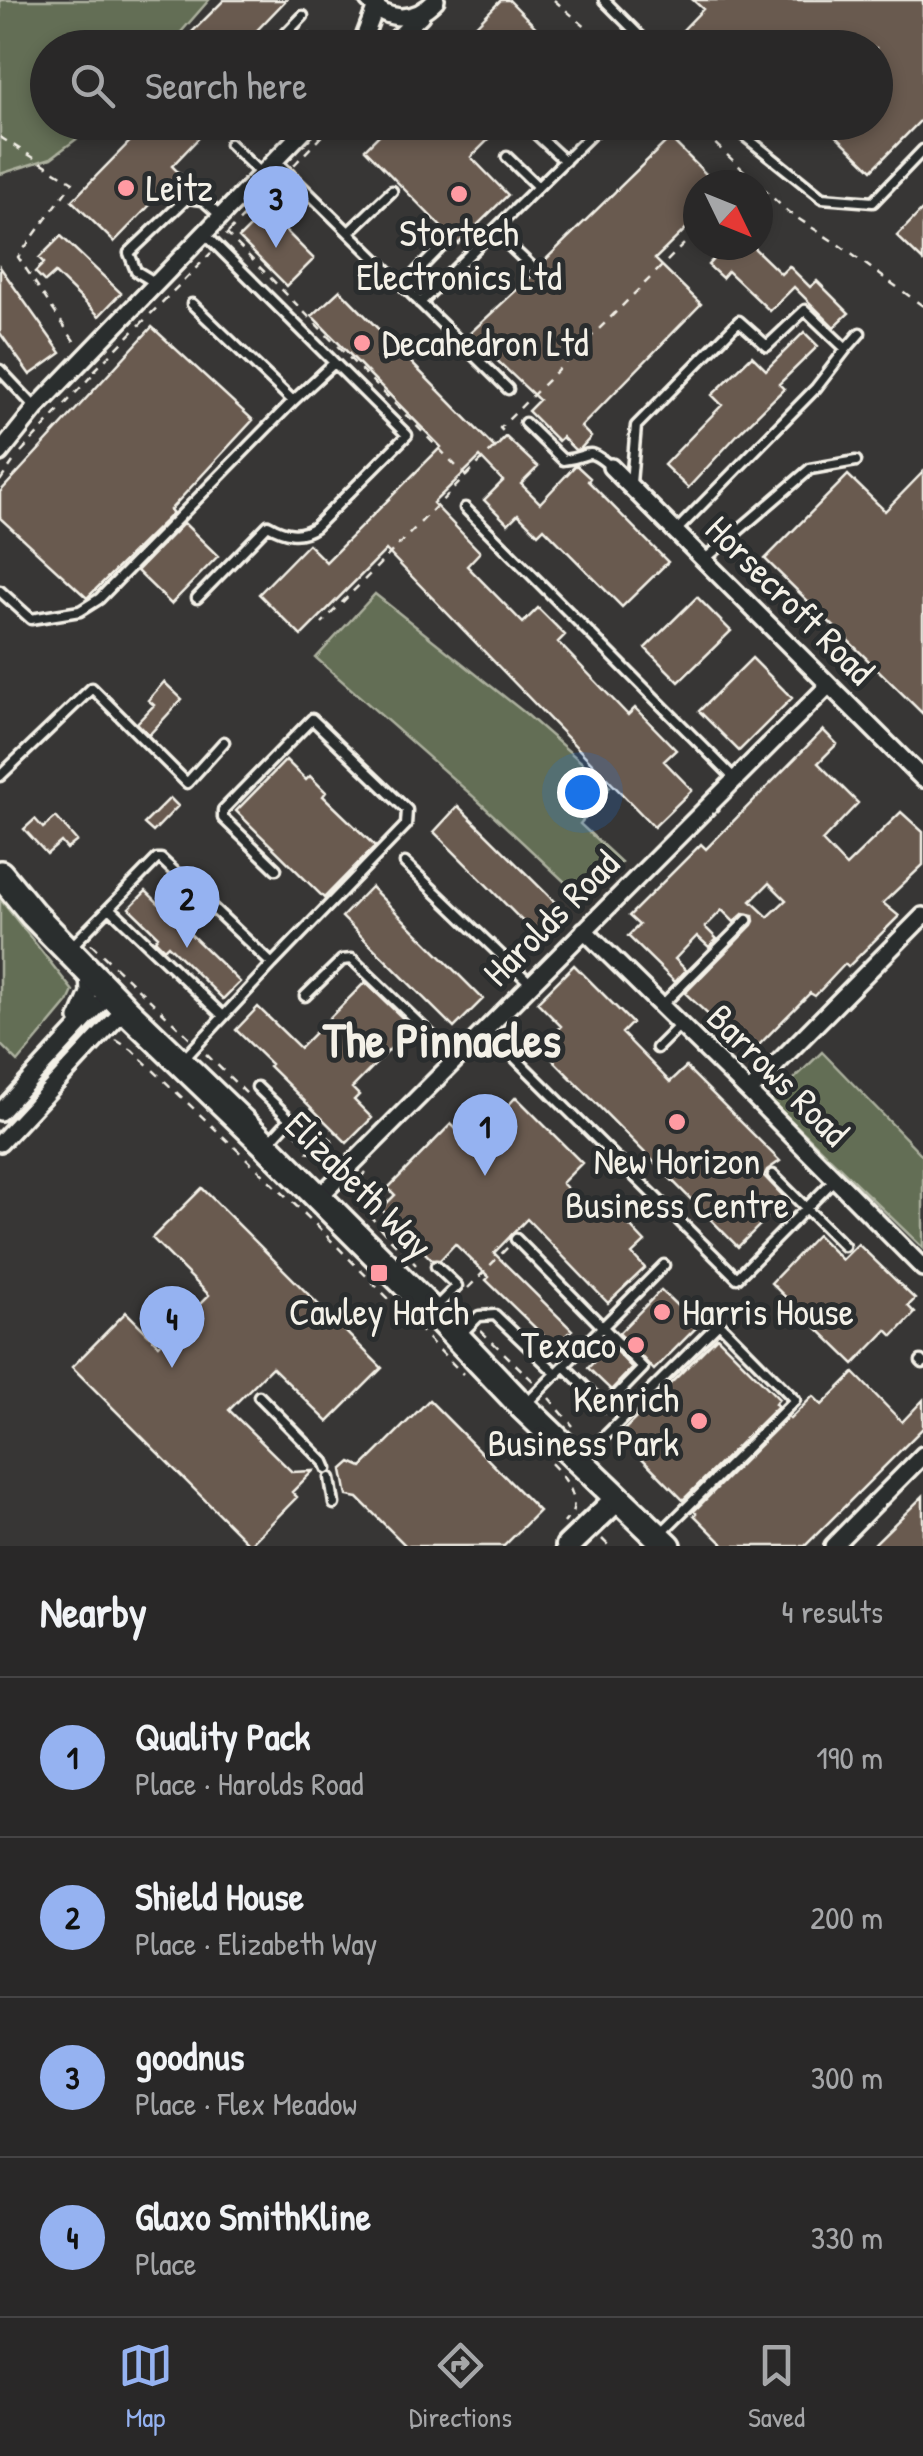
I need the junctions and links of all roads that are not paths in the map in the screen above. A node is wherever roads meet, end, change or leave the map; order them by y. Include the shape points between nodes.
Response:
1 (604, 0) edge
2 (371, 4) edge
3 (430, 6) edge
4 (303, 16) dead end
5 (289, 30) edge
6 (364, 30) edge
7 (405, 30) edge
8 (634, 30) edge
9 (295, 140) edge
10 (543, 140) edge
11 (586, 140) edge
12 (750, 140) edge
13 (230, 144) dead end
14 (923, 150) edge
15 (507, 157) dead end
16 (275, 160) junction
17 (565, 161) junction
18 (261, 174) junction
19 (538, 187) junction
20 (392, 190) dead end
21 (221, 216) junction
22 (494, 231) junction
23 (349, 232) junction
24 (204, 234) junction
25 (443, 245) dead end
26 (531, 266) dead end
27 (156, 283) junction
28 (403, 286) junction
29 (420, 303) junction
30 (192, 304) dead end
31 (860, 333) dead end
32 (846, 348) junction
33 (334, 362) junction
34 (0, 370) edge
35 (508, 390) dead end
36 (292, 401) junction
37 (36, 408) junction
38 (525, 422) dead end
39 (0, 453) edge
40 (856, 462) dead end
41 (611, 467) joint
42 (630, 487) junction
43 (466, 508) dead end
44 (676, 532) junction
45 (704, 560) junction
46 (0, 591) edge
47 (197, 598) dead end
48 (829, 685) junction
49 (224, 742) dead end
50 (0, 776) edge
51 (735, 779) junction
52 (923, 779) edge
53 (405, 862) dead end
54 (276, 869) dead end
55 (0, 874) edge
56 (110, 908) junction
57 (923, 916) edge
58 (747, 920) dead end
59 (584, 930) junction
60 (68, 950) junction
61 (272, 964) junction
62 (88, 972) junction
63 (531, 984) junction
64 (305, 996) dead end
65 (117, 1001) junction
66 (662, 1006) junction
67 (223, 1016) junction
68 (681, 1024) junction
69 (486, 1030) junction
70 (66, 1040) junction
71 (657, 1048) dead end
72 (456, 1059) junction
73 (180, 1063) junction
74 (257, 1087) dead end
75 (749, 1092) junction
76 (0, 1112) edge
77 (290, 1119) junction
78 (0, 1143) edge
79 (326, 1143) dead end
80 (266, 1145) junction
81 (773, 1175) dead end
82 (835, 1179) junction
83 (319, 1197) junction
84 (806, 1208) junction
85 (516, 1239) road end
86 (844, 1246) dead end
87 (664, 1265) dead end
88 (436, 1266) dead end
89 (923, 1268) edge
90 (432, 1311) junction
91 (602, 1328) junction
92 (457, 1338) junction
93 (560, 1370) junction
94 (259, 1396) dead end
95 (523, 1408) junction
96 (923, 1455) edge
97 (580, 1462) junction
98 (618, 1498) junction
99 (334, 1504) dead end
100 (566, 1534) edge
101 (662, 1541) edge
102 (833, 1546) edge

1 - 8 lane
2 - 3 street via 399,18
2 - 6 street
3 - 7 street
4 - 5 lane
9 - 16 street
10 - 17 lane
11 - 17 lane
12 - 14 lane via 822,198 874,202
13 - 18 lane
15 - 19 lane
16 - 18 street
16 - 23 lane
17 - 19 lane
18 - 21 street
19 - 22 lane
20 - 23 lane
21 - 24 street
21 - 27 lane via 202,200 187,198 129,253 136,271
22 - 26 lane
22 - 29 lane
23 - 28 lane
24 - 27 street
24 - 33 lane
25 - 28 lane
27 - 37 street
28 - 29 lane
29 - 35 lane
30 - 36 lane
31 - 32 lane
32 - 42 lane via 805,310 767,346 740,321 636,426
32 - 44 lane via 816,388
33 - 36 lane
33 - 47 lane via 406,435 315,527 294,534 268,525
34 - 37 lane
36 - 46 lane via 98,600 80,611 32,619
37 - 39 street
38 - 41 lane via 563,460 596,454
40 - 45 lane via 810,469
41 - 42 street, Horsecroft Road
42 - 44 street, Horsecroft Road
43 - 51 lane
44 - 45 street, Horsecroft Road
45 - 48 street, Horsecroft Road
48 - 51 street, Harolds Road
48 - 52 street, Horsecroft Road
49 - 50 lane via 186,783 92,688
51 - 59 street, Harolds Road
53 - 63 lane
54 - 61 lane via 223,818 223,810 312,719 408,810 408,818
55 - 60 main road, Elizabeth Way
56 - 60 lane
56 - 61 lane via 161,859
56 - 67 lane
57 - 75 street
58 - 66 lane
59 - 63 street, Harolds Road
59 - 66 street, Barrows Road
60 - 62 main road, Elizabeth Way
61 - 67 lane
62 - 65 main road, Elizabeth Way
62 - 70 street via 89,993
63 - 69 street, Harolds Road
64 - 72 lane via 342,960 352,959
65 - 70 street
65 - 73 main road, Elizabeth Way
65 - 78 street
66 - 68 street, Barrows Road
67 - 73 lane
68 - 71 lane
68 - 75 street, Barrows Road
69 - 72 street, Harolds Road
69 - 84 lane via 737,1278
70 - 76 street
72 - 83 street, Harolds Road
73 - 80 main road, Elizabeth Way
74 - 77 lane
75 - 82 street, Barrows Road
77 - 79 lane via 312,1141
77 - 80 lane
80 - 83 main road, Elizabeth Way
81 - 84 lane
82 - 84 lane
82 - 89 street, Barrows Road
83 - 90 main road, Elizabeth Way
84 - 86 lane
85 - 91 lane
87 - 91 lane
88 - 90 lane via 456,1286
90 - 92 main road, Elizabeth Way
91 - 93 lane
91 - 93 lane via 643,1368 605,1407
92 - 93 lane via 479,1316 496,1315
92 - 95 main road, Elizabeth Way
93 - 95 lane
94 - 99 lane via 324,1462
95 - 97 main road, Elizabeth Way
96 - 102 street
97 - 98 main road, Elizabeth Way
97 - 101 lane via 718,1324 795,1400
98 - 100 street
98 - 101 main road, Elizabeth Way

